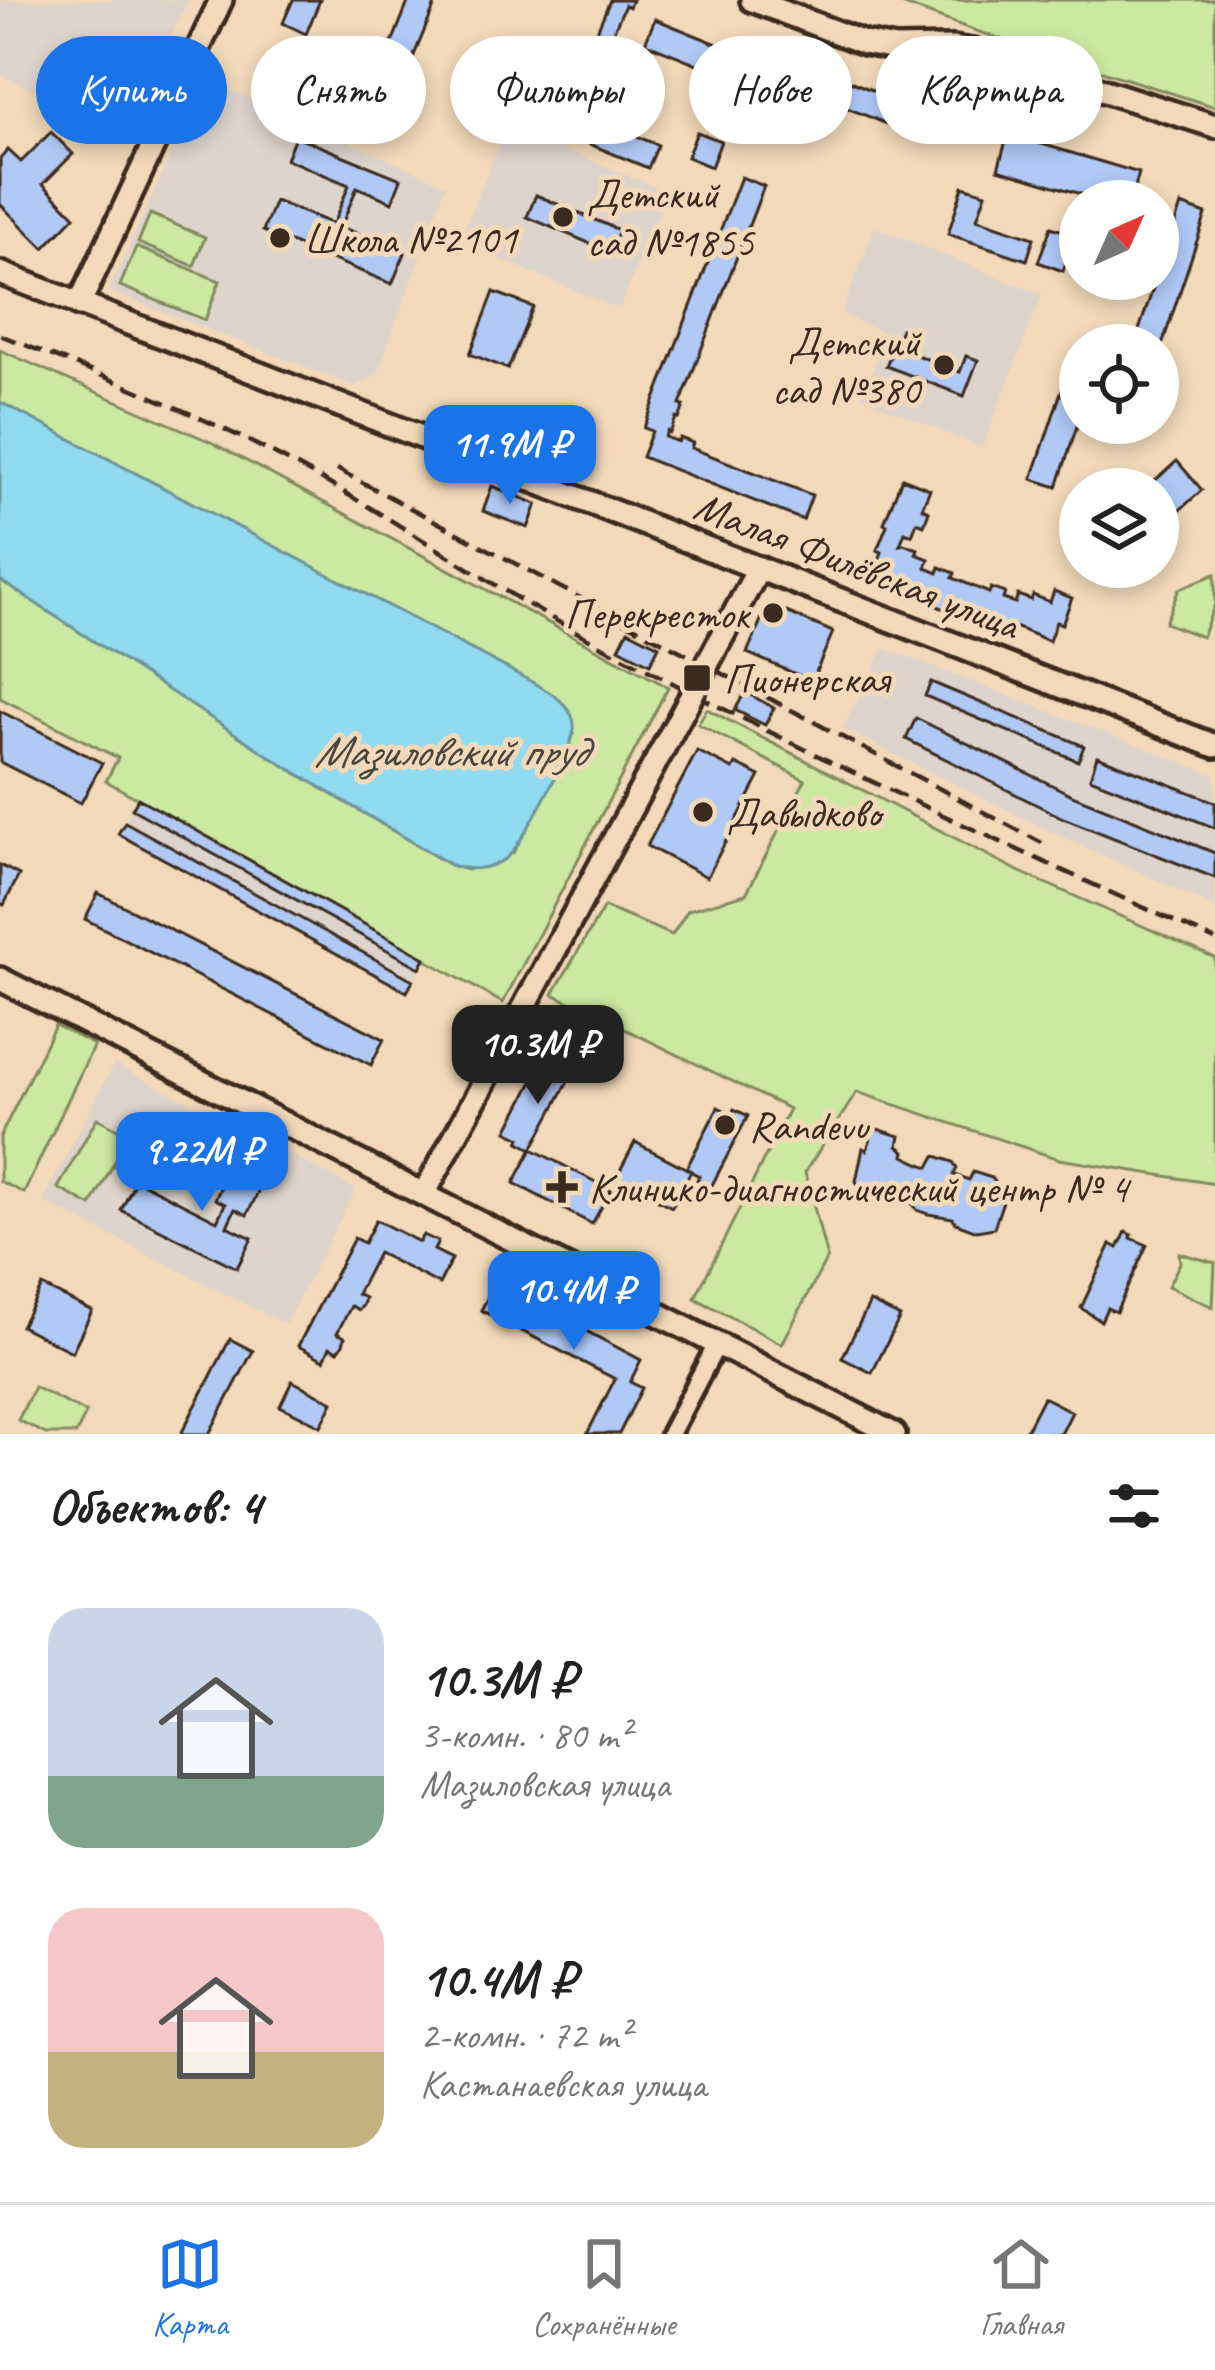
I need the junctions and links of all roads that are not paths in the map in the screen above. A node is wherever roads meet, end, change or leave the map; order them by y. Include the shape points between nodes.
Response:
1 (221, 0) edge
2 (752, 0) edge
3 (1215, 126) edge
4 (0, 273) edge
5 (79, 305) junction
6 (759, 568) junction
7 (1215, 746) edge
8 (0, 979) edge
9 (424, 1194) junction
10 (717, 1344) junction
11 (670, 1434) edge
12 (894, 1434) edge

1 - 5 street
2 - 3 street via 864,43 985,53
4 - 5 street, Малая Филёвская улица
5 - 6 street, Малая Филёвская улица
6 - 7 street, Малая Филёвская улица
6 - 9 street, bridge
8 - 9 street
9 - 10 street
10 - 11 street
10 - 12 street

